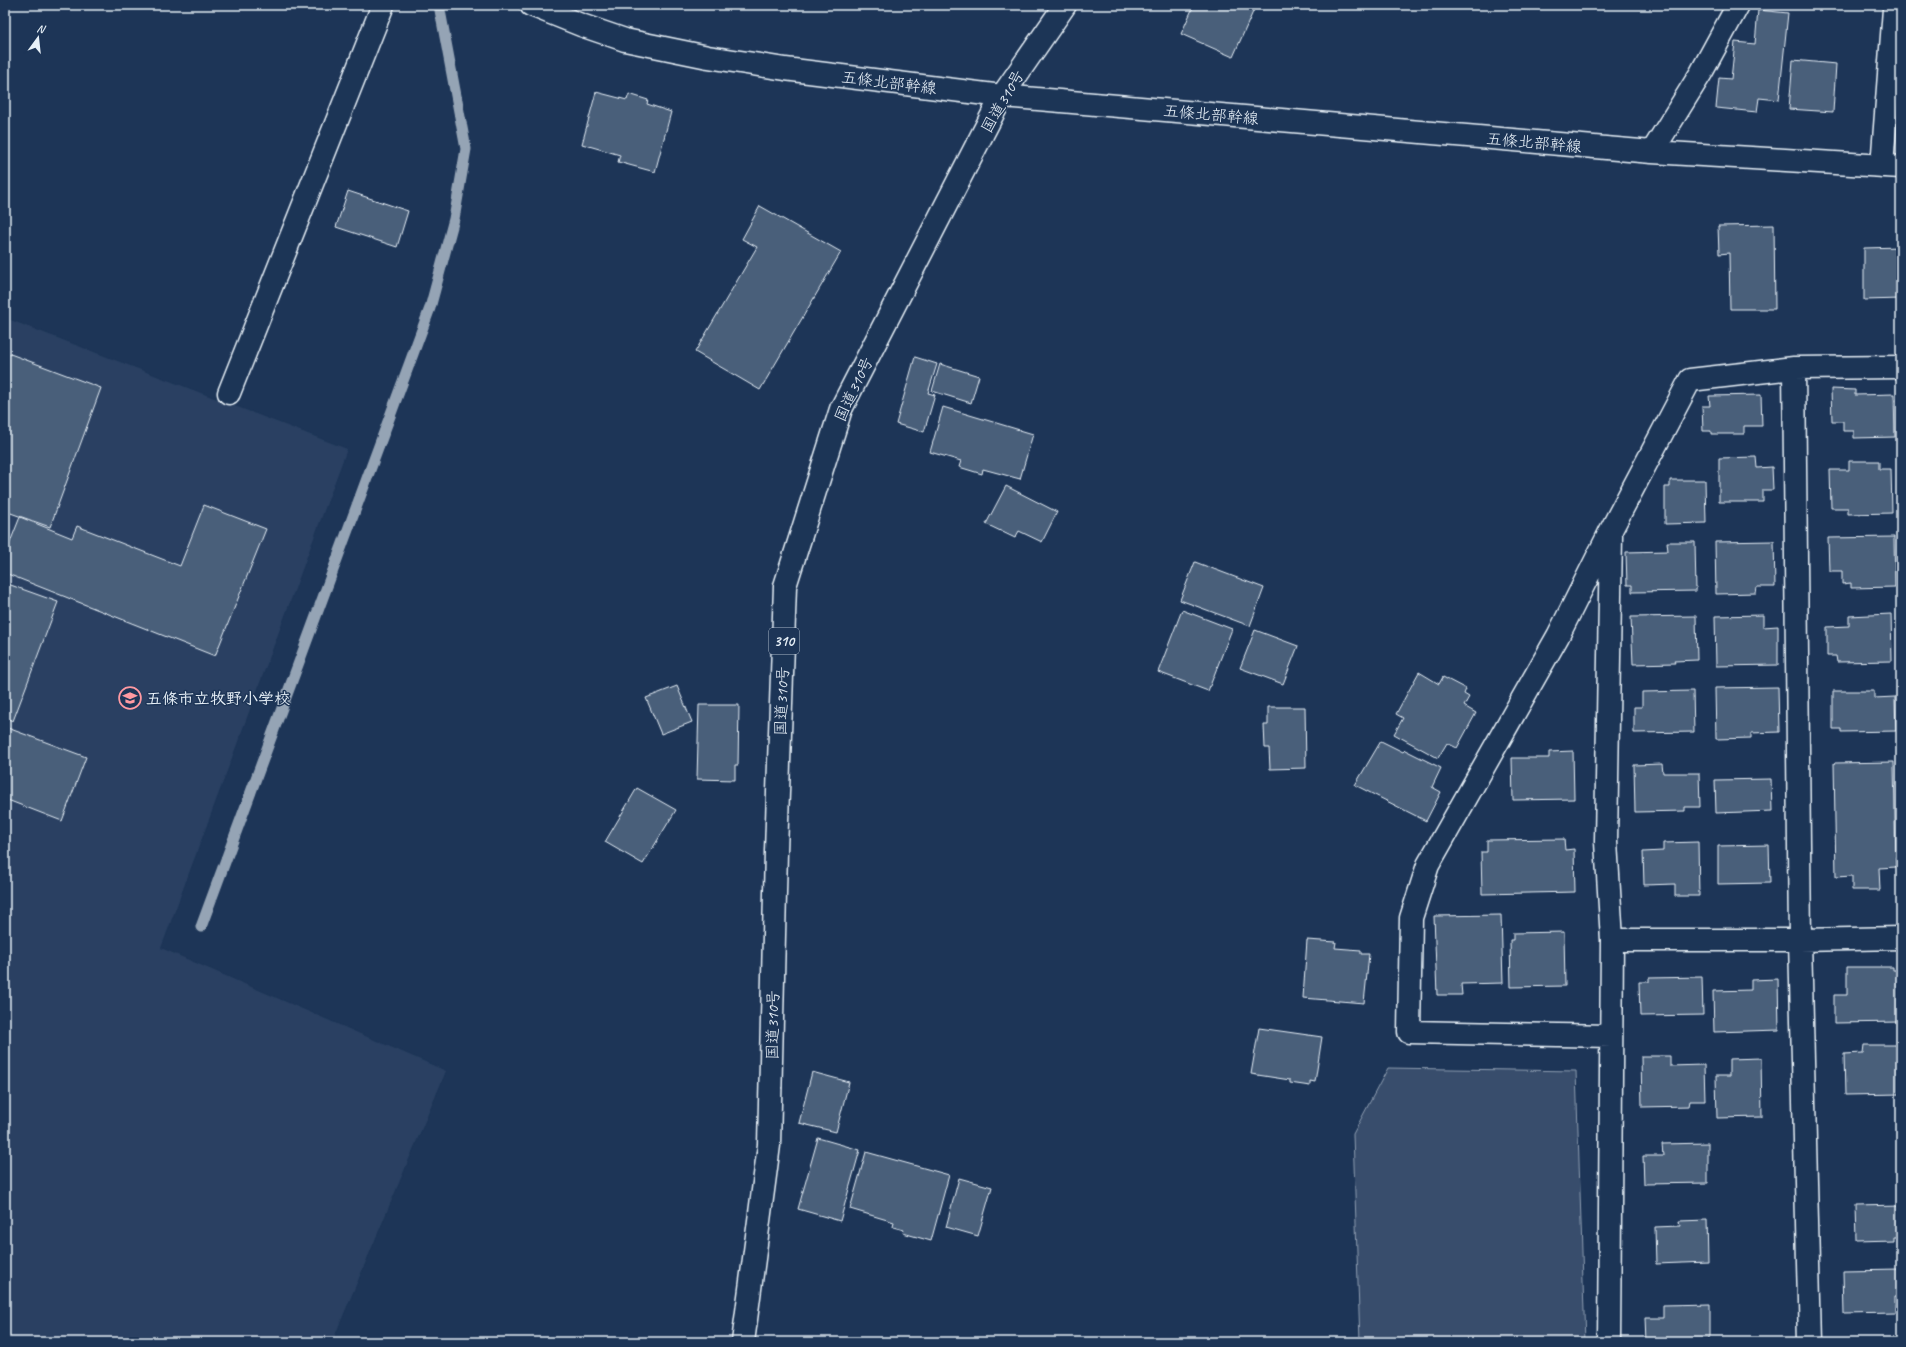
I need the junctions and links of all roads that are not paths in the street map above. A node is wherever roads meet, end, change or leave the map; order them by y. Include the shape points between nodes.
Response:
1 (383, 5) edge
2 (531, 5) edge
3 (1065, 5) edge
4 (1738, 5) edge
5 (1901, 9) edge
6 (1002, 96) junction
7 (1652, 152) junction
8 (1892, 167) edge
9 (1901, 367) edge
10 (1794, 368) junction
11 (229, 393) dead end
12 (1611, 530) junction
13 (1901, 938) edge
14 (1612, 940) junction
15 (1800, 940) junction
16 (1611, 1036) junction
17 (743, 1342) edge
18 (1609, 1342) edge
19 (1810, 1342) edge

1 - 11 main road
2 - 6 main road, 五條北部幹線 via 625,40 708,58
3 - 6 main road, 国道310号 / 310
4 - 7 main road via 1701,73
5 - 8 main road via 1894,8
6 - 7 main road, 五條北部幹線
6 - 17 main road, 国道310号 / 310 via 841,409 786,586 769,1145
7 - 8 main road, 五條北部幹線
9 - 10 main road
10 - 12 main road via 1690,380
10 - 15 main road
12 - 14 main road via 1606,842
12 - 16 main road via 1558,636 1428,865 1411,918 1409,1032
13 - 15 main road
14 - 15 main road
14 - 16 main road
15 - 19 main road
16 - 18 main road

